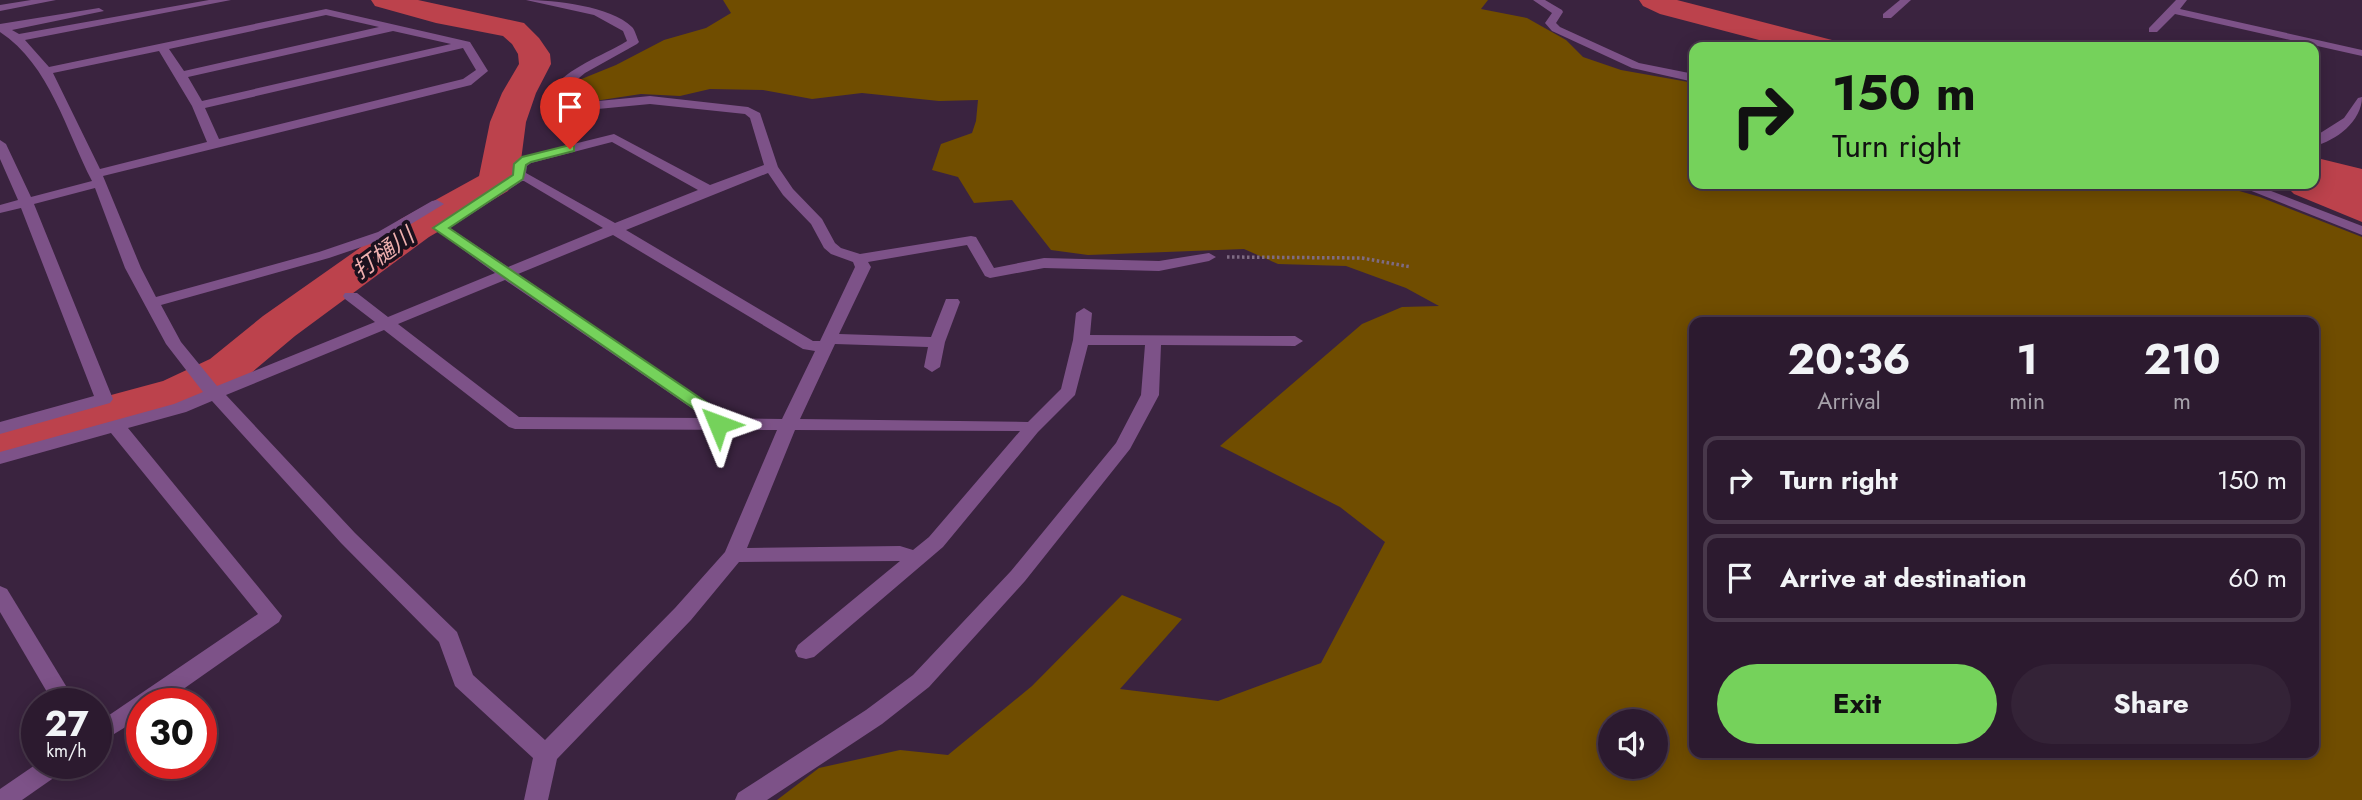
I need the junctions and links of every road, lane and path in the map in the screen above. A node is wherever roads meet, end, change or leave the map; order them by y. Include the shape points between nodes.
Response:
1 (51, 0) edge
2 (162, 0) edge
3 (226, 0) edge
4 (531, 0) edge
5 (1538, 0) edge
6 (1906, 0) edge
7 (2182, 0) edge
8 (0, 8) edge
9 (2172, 10) junction
10 (1887, 16) dead end
11 (395, 26) junction
12 (1, 27) edge
13 (2153, 30) dead end
14 (17, 38) junction
15 (2313, 42) edge
16 (2319, 43) edge
17 (466, 44) junction
18 (162, 47) junction
19 (2362, 53) edge
20 (46, 71) junction
21 (181, 75) junction
22 (1689, 77) edge
23 (2362, 101) edge
24 (198, 106) junction
25 (2319, 140) edge
26 (0, 144) edge
27 (215, 145) junction
28 (771, 167) junction
29 (519, 177) junction
30 (97, 179) junction
31 (2254, 189) edge
32 (709, 190) junction
33 (26, 202) junction
34 (437, 204) dead end
35 (0, 209) edge
36 (614, 230) junction
37 (2362, 231) edge
38 (1209, 257) joint
39 (859, 259) junction
40 (1411, 267) dead end
41 (507, 274) junction
42 (351, 296) dead end
43 (952, 302) dead end
44 (152, 303) junction
45 (1084, 313) dead end
46 (386, 323) junction
47 (1081, 340) junction
48 (1295, 341) dead end
49 (937, 342) junction
50 (1153, 342) junction
51 (828, 344) junction
52 (932, 367) dead end
53 (207, 386) junction
54 (718, 424) junction
55 (788, 425) junction
56 (118, 426) junction
57 (0, 428) edge
58 (1032, 429) junction
59 (0, 458) edge
60 (734, 555) junction
61 (915, 559) junction
62 (0, 594) edge
63 (806, 651) dead end
64 (56, 688) edge
65 (166, 688) edge
66 (546, 755) junction
67 (34, 779) edge
68 (3, 800) edge
69 (536, 800) edge
70 (747, 800) edge

1 - 8 street
2 - 12 street
3 - 14 street
4 - 28 street via 597,12 628,29 633,42 562,83 556,92 562,102 577,107 650,100 748,111 756,116
5 - 22 street via 1558,12 1550,23 1556,29 1636,66
6 - 10 street
7 - 9 street
9 - 13 street
9 - 15 street
11 - 17 street
11 - 18 street via 326,12
11 - 21 street
12 - 14 street
14 - 20 street
16 - 19 street
17 - 24 street
17 - 27 street via 482,71 467,82
18 - 20 street
18 - 21 street
20 - 30 street
21 - 24 street
23 - 25 street via 2348,121
24 - 27 street
26 - 33 street
27 - 30 street
28 - 32 street
28 - 39 street via 817,222 829,244
29 - 32 street via 520,164 526,159 614,138
29 - 36 street via 527,177
29 - 41 street via 440,228
30 - 33 street
30 - 44 street
31 - 37 street
32 - 36 street
33 - 35 street
33 - 57 street via 104,399
34 - 44 street via 383,235
36 - 41 street
36 - 51 street via 809,345
38 - 39 street via 1159,266 1044,263 990,273 971,240
38 - 40 path via 1362,258
39 - 51 street via 863,267
41 - 46 street
41 - 54 street via 716,417
42 - 46 street
43 - 49 street
44 - 53 street via 174,344
45 - 47 street
46 - 53 street
46 - 54 street via 515,423
47 - 50 street
47 - 58 street via 1069,391
48 - 50 street
49 - 51 street
49 - 52 street
50 - 70 street via 1150,395 1124,445 1010,585 921,681
51 - 55 street
53 - 56 street
53 - 66 street via 348,538 449,638 463,680
54 - 55 street
55 - 58 street via 1019,425
55 - 60 street
56 - 59 street
56 - 65 street via 271,615
58 - 61 street via 936,542
60 - 61 street via 900,552
60 - 66 street
61 - 63 street
62 - 64 street
66 - 69 street
67 - 68 street

